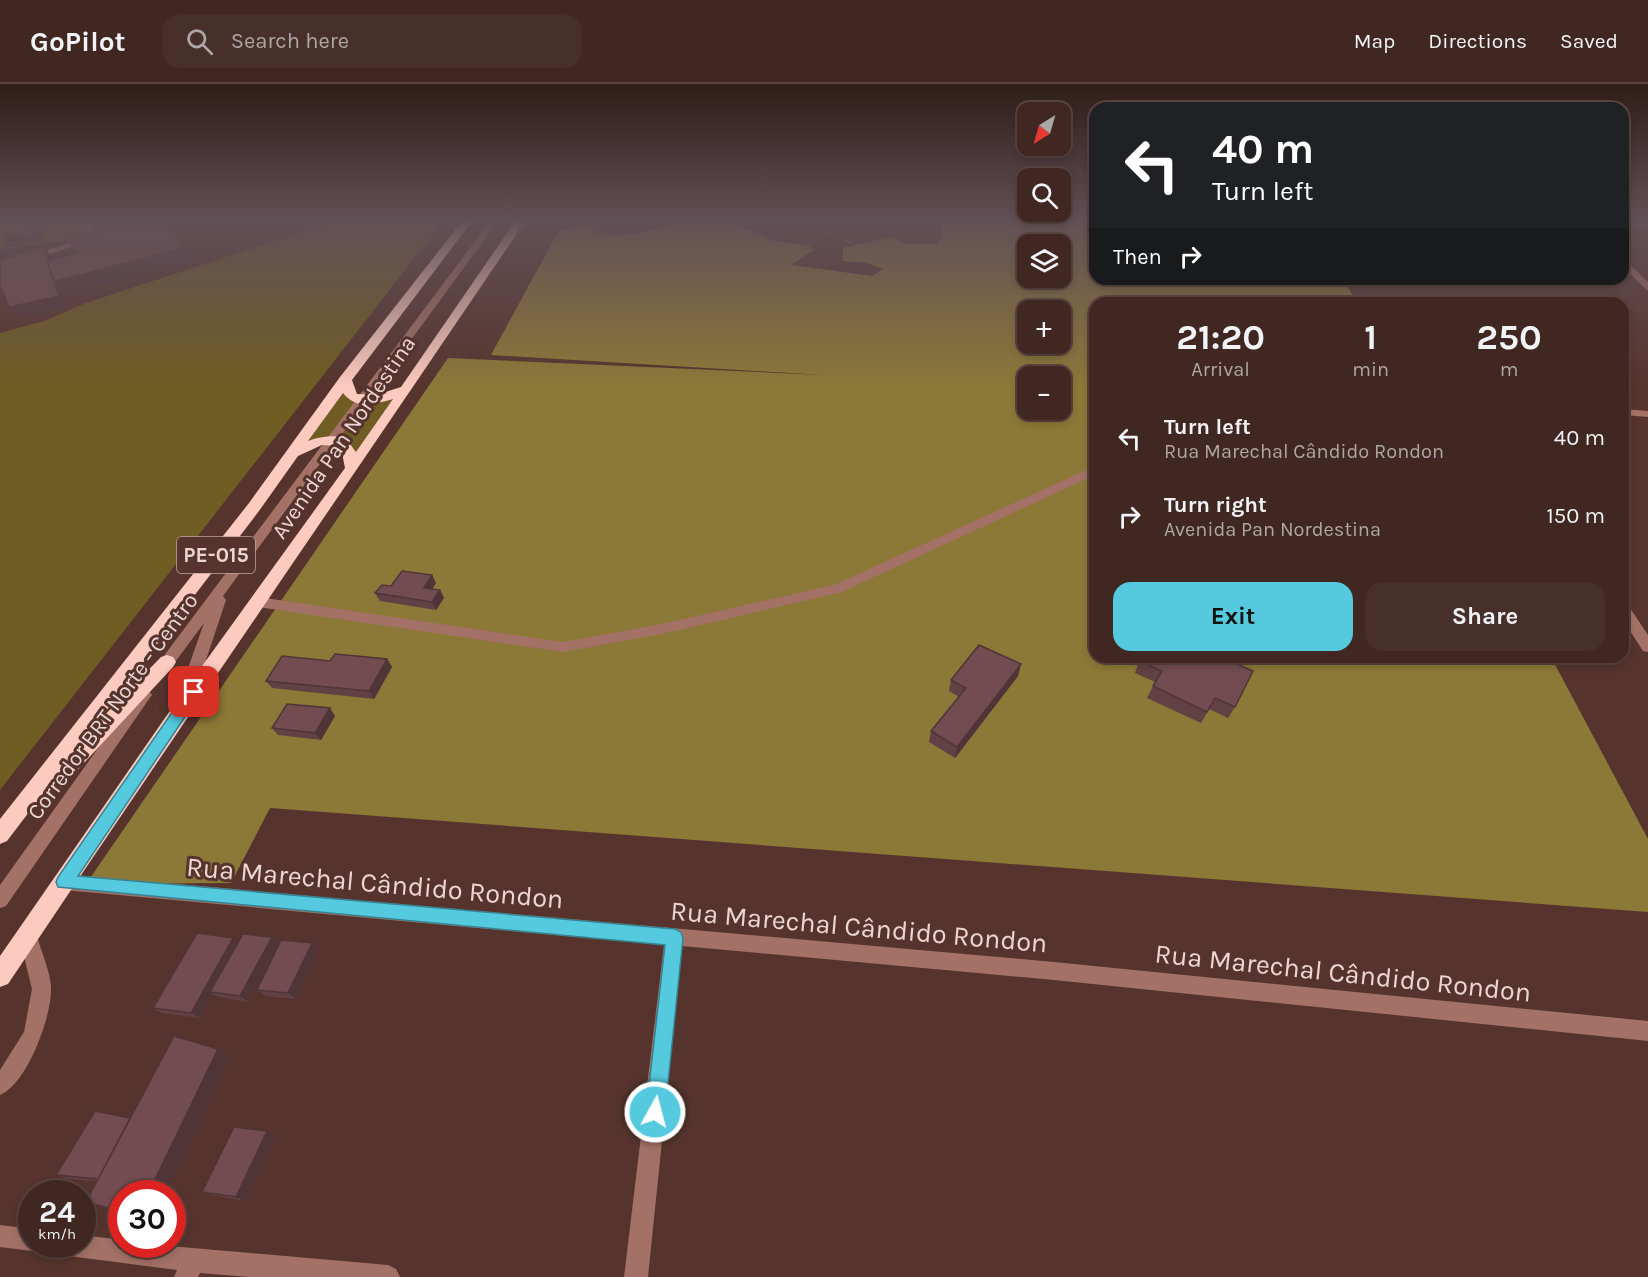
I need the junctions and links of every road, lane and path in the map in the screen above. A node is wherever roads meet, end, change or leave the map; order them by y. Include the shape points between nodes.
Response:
1 (425, 276) edge
2 (454, 276) edge
3 (483, 276) edge
4 (1629, 280) edge
5 (1646, 284) edge
6 (345, 380) junction
7 (404, 390) junction
8 (362, 400) junction
9 (1629, 412) edge
10 (1648, 414) edge
11 (332, 440) junction
12 (293, 455) junction
13 (352, 468) junction
14 (1089, 473) edge
15 (224, 585) junction
16 (258, 602) junction
17 (1629, 618) edge
18 (1648, 647) edge
19 (167, 662) junction
20 (181, 710) junction
21 (0, 837) edge
22 (64, 882) junction
23 (0, 900) edge
24 (28, 936) junction
25 (675, 938) junction
26 (0, 976) edge
27 (1648, 1031) edge
28 (0, 1084) edge
29 (0, 1236) edge
30 (18, 1238) edge
31 (96, 1250) edge
32 (190, 1269) edge
33 (388, 1277) edge
34 (636, 1277) edge

1 - 6 highway, Avenida Pan Nordestina / PE-015
2 - 8 street, Corredor BRT Norte - Centro
3 - 7 highway, Avenida Pan Nordestina / PE-015
4 - 5 street
6 - 8 highway via 351,397
6 - 12 highway, Avenida Pan Nordestina / PE-015
7 - 8 highway
7 - 13 highway, Avenida Pan Nordestina / PE-015
8 - 11 street, Corredor BRT Norte - Centro
9 - 10 street
11 - 12 highway via 320,441
11 - 13 highway via 345,446
11 - 15 street, Corredor BRT Norte - Centro
12 - 21 highway, Avenida Pan Nordestina / PE-015
13 - 16 highway, Avenida Pan Nordestina / PE-015
14 - 16 street via 837,589 563,647
15 - 19 street, Corredor BRT Norte - Centro
15 - 20 street
16 - 20 highway, Avenida Pan Nordestina / PE-015
17 - 18 street
19 - 21 highway
19 - 23 street, Corredor BRT Norte - Centro
20 - 22 highway, Avenida Pan Nordestina / PE-015
22 - 24 highway, Avenida Pan Nordestina / PE-015
22 - 25 street, Rua Marechal Cândido Rondon
24 - 26 highway, Avenida Pan Nordestina / PE-015
24 - 28 street via 42,989 33,1035
25 - 27 street, Rua Marechal Cândido Rondon via 1054,971
25 - 34 street
29 - 30 street
31 - 32 street
32 - 33 street

